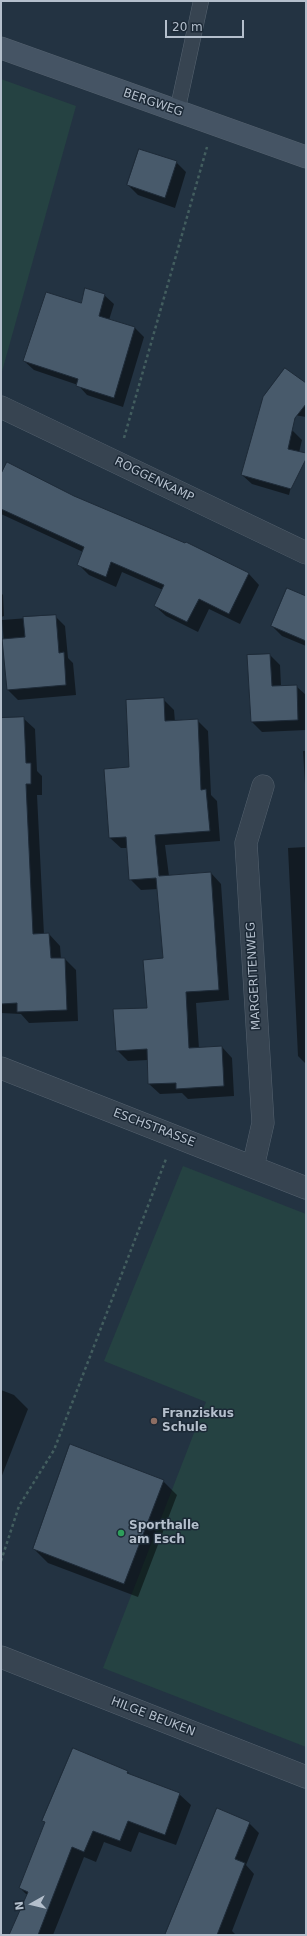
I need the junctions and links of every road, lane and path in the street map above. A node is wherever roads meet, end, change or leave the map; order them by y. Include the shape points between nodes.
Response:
1 (201, 1) edge
2 (1, 48) edge
3 (177, 112) junction
4 (215, 124) junction
5 (306, 157) edge
6 (1, 407) edge
7 (117, 462) junction
8 (306, 553) edge
9 (263, 786) dead end
10 (1, 1068) edge
11 (175, 1136) junction
12 (253, 1167) junction
13 (306, 1188) edge
14 (1, 1561) edge
15 (1, 1657) edge
16 (306, 1776) edge

1 - 3 lane
2 - 3 main road, BERGWEG
3 - 4 main road, BERGWEG
4 - 5 main road, BERGWEG
4 - 7 path
6 - 7 street, ROGGENKAMP
7 - 8 street, ROGGENKAMP
9 - 12 street, MARGERITENWEG via 246,842 263,1123
10 - 11 street, ESCHSTRASSE
11 - 12 street, ESCHSTRASSE
11 - 14 path via 54,1450 19,1506
12 - 13 street, ESCHSTRASSE
15 - 16 street, HILGE BEUKEN

